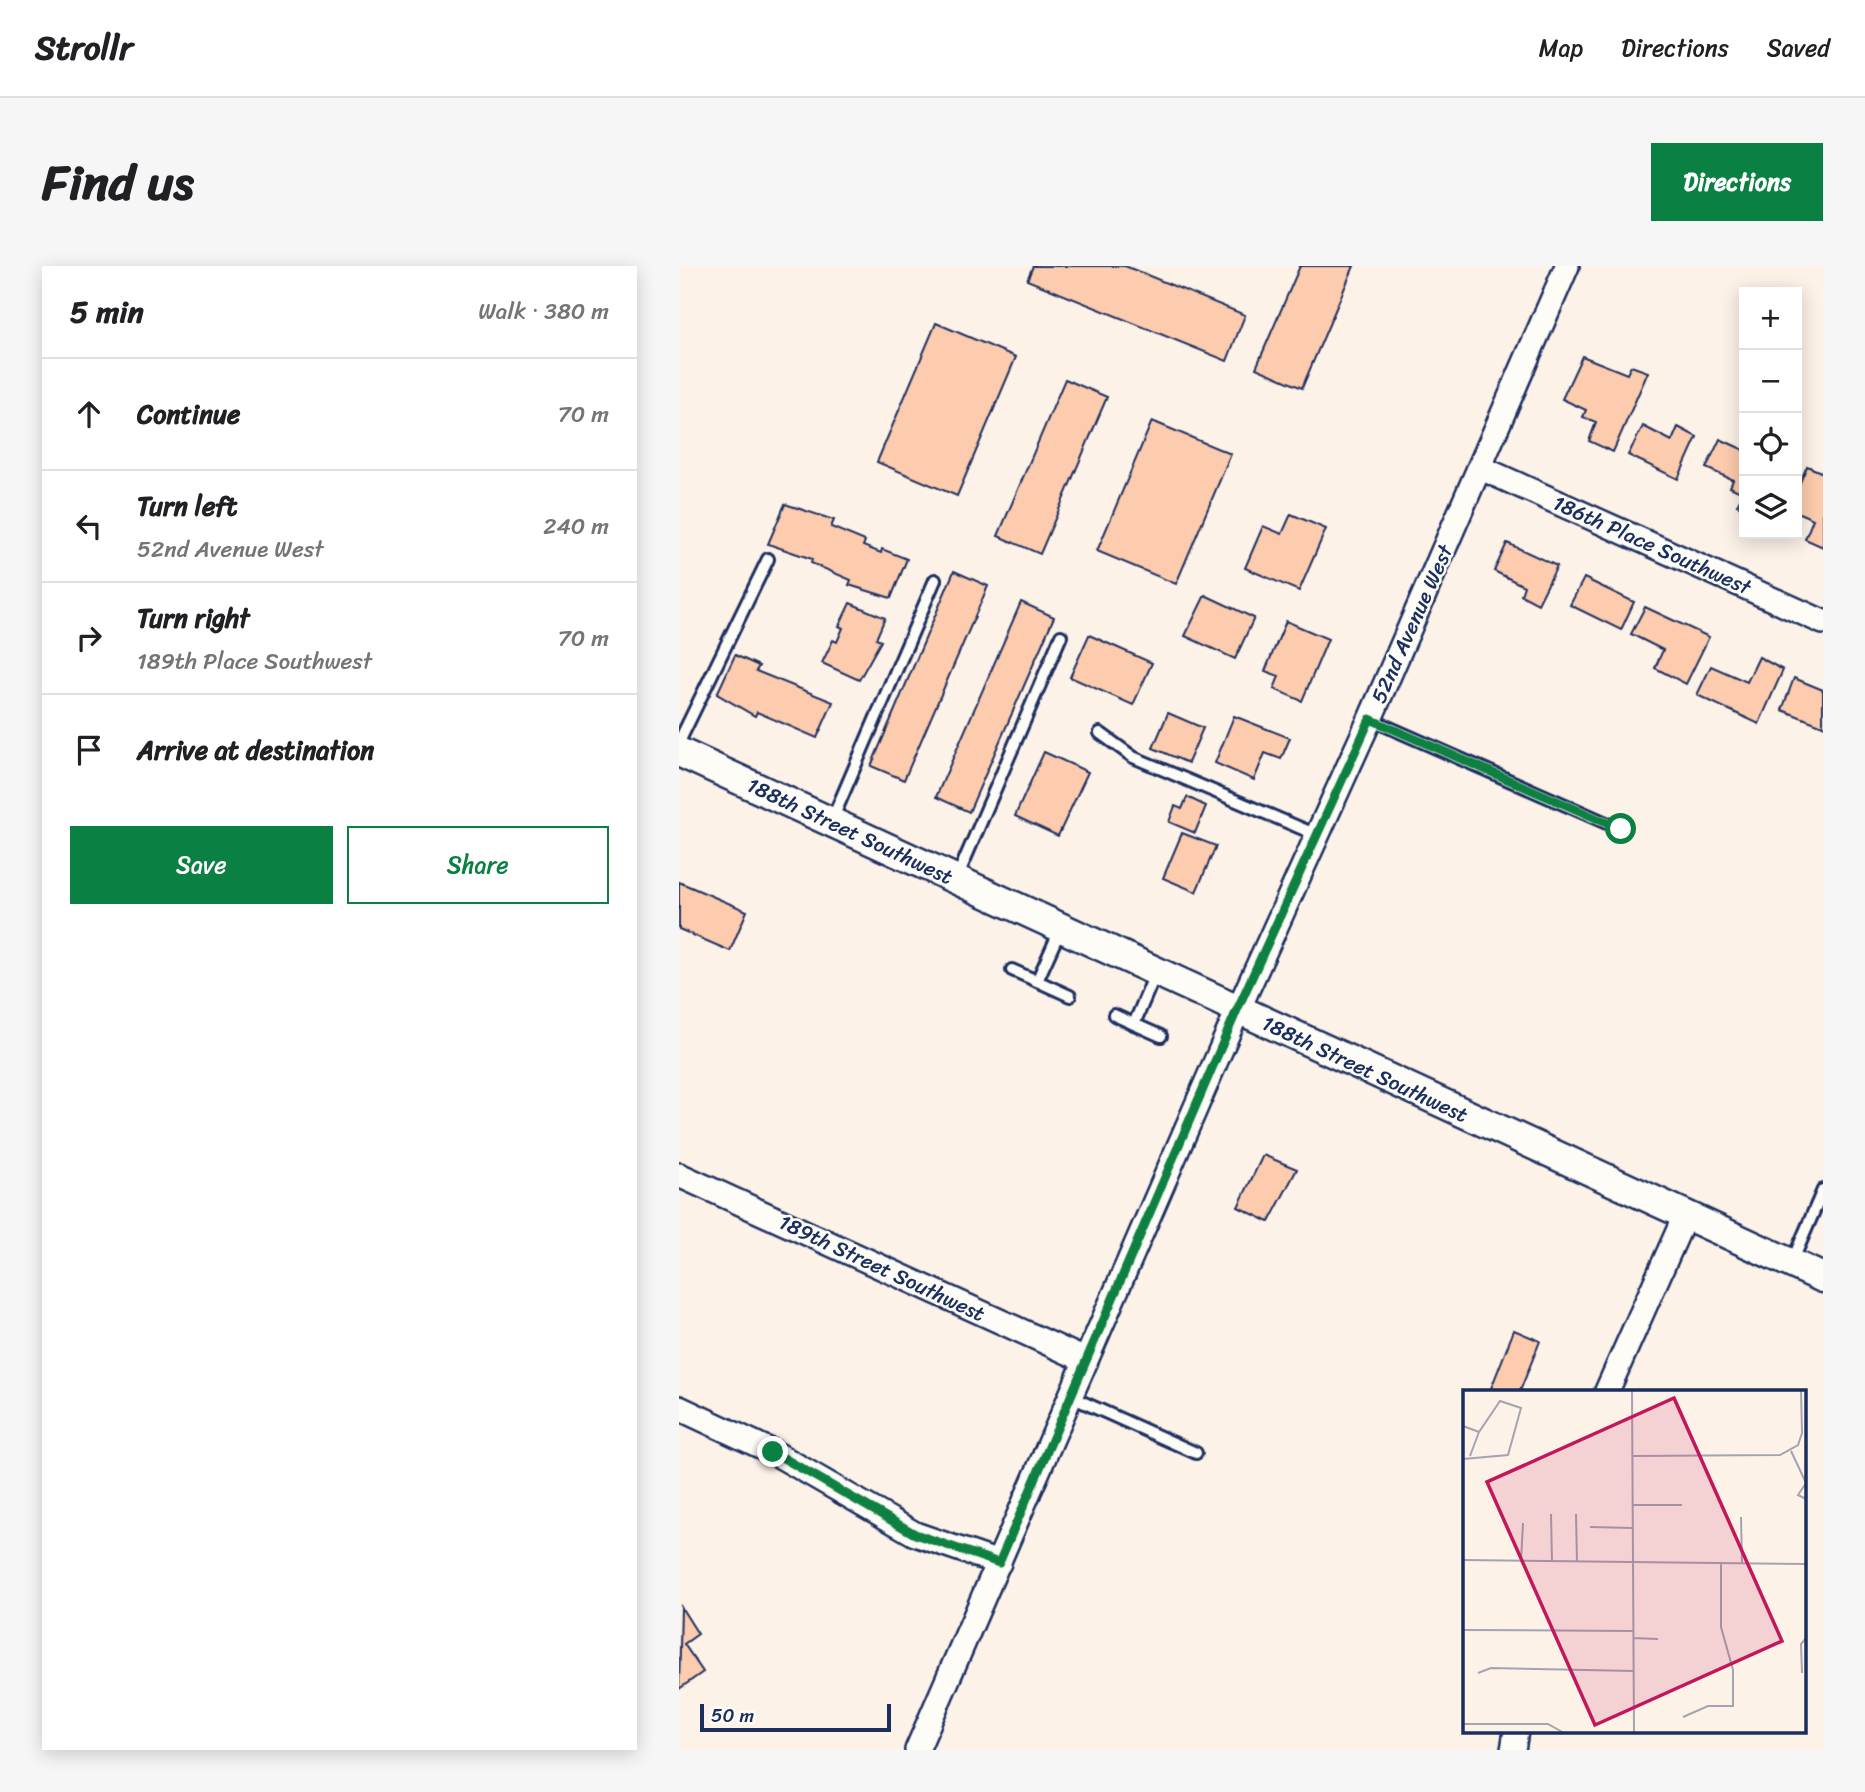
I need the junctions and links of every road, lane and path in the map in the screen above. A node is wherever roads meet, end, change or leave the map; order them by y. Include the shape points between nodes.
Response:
1 (1567, 266) edge
2 (1481, 468) junction
3 (768, 559) dead end
4 (935, 580) dead end
5 (1823, 622) edge
6 (1061, 636) dead end
7 (1370, 719) junction
8 (1100, 733) dead end
9 (679, 742) edge
10 (679, 752) edge
11 (831, 822) junction
12 (1621, 829) dead end
13 (1317, 835) junction
14 (956, 880) junction
15 (1061, 928) junction
16 (1012, 970) dead end
17 (1156, 972) junction
18 (1037, 981) junction
19 (1070, 996) dead end
20 (1237, 1010) junction
21 (1114, 1015) dead end
22 (1134, 1024) junction
23 (1161, 1036) dead end
24 (679, 1175) edge
25 (1823, 1190) edge
26 (1685, 1216) junction
27 (1792, 1264) junction
28 (1823, 1278) edge
29 (1085, 1360) junction
30 (1607, 1390) edge
31 (1069, 1396) junction
32 (679, 1408) edge
33 (1195, 1453) dead end
34 (999, 1563) junction
35 (1516, 1732) edge
36 (916, 1750) edge
37 (1513, 1750) edge

1 - 2 street, 52nd Avenue West
2 - 5 street, 186th Place Southwest
2 - 7 street, 52nd Avenue West
3 - 9 lane
4 - 11 lane
6 - 14 lane
7 - 12 lane
7 - 13 street, 52nd Avenue West
8 - 13 lane via 1133,757
10 - 11 street, 188th Street Southwest
11 - 14 street, 188th Street Southwest
13 - 20 street, 52nd Avenue West
14 - 15 street, 188th Street Southwest
15 - 17 street, 188th Street Southwest
15 - 18 lane
16 - 18 lane
17 - 20 street, 188th Street Southwest
17 - 22 lane
18 - 19 lane
20 - 26 street, 188th Street Southwest
20 - 29 street, 52nd Avenue West
21 - 22 lane
22 - 23 lane
24 - 29 street, 189th Street Southwest
25 - 27 lane
26 - 27 street, 188th Street Southwest
26 - 30 street
27 - 28 street, 188th Street Southwest
29 - 31 street, 52nd Avenue West
31 - 33 lane
31 - 34 street, 52nd Avenue West
32 - 34 street via 773,1452 915,1534
34 - 36 street, 52nd Avenue West
35 - 37 street

